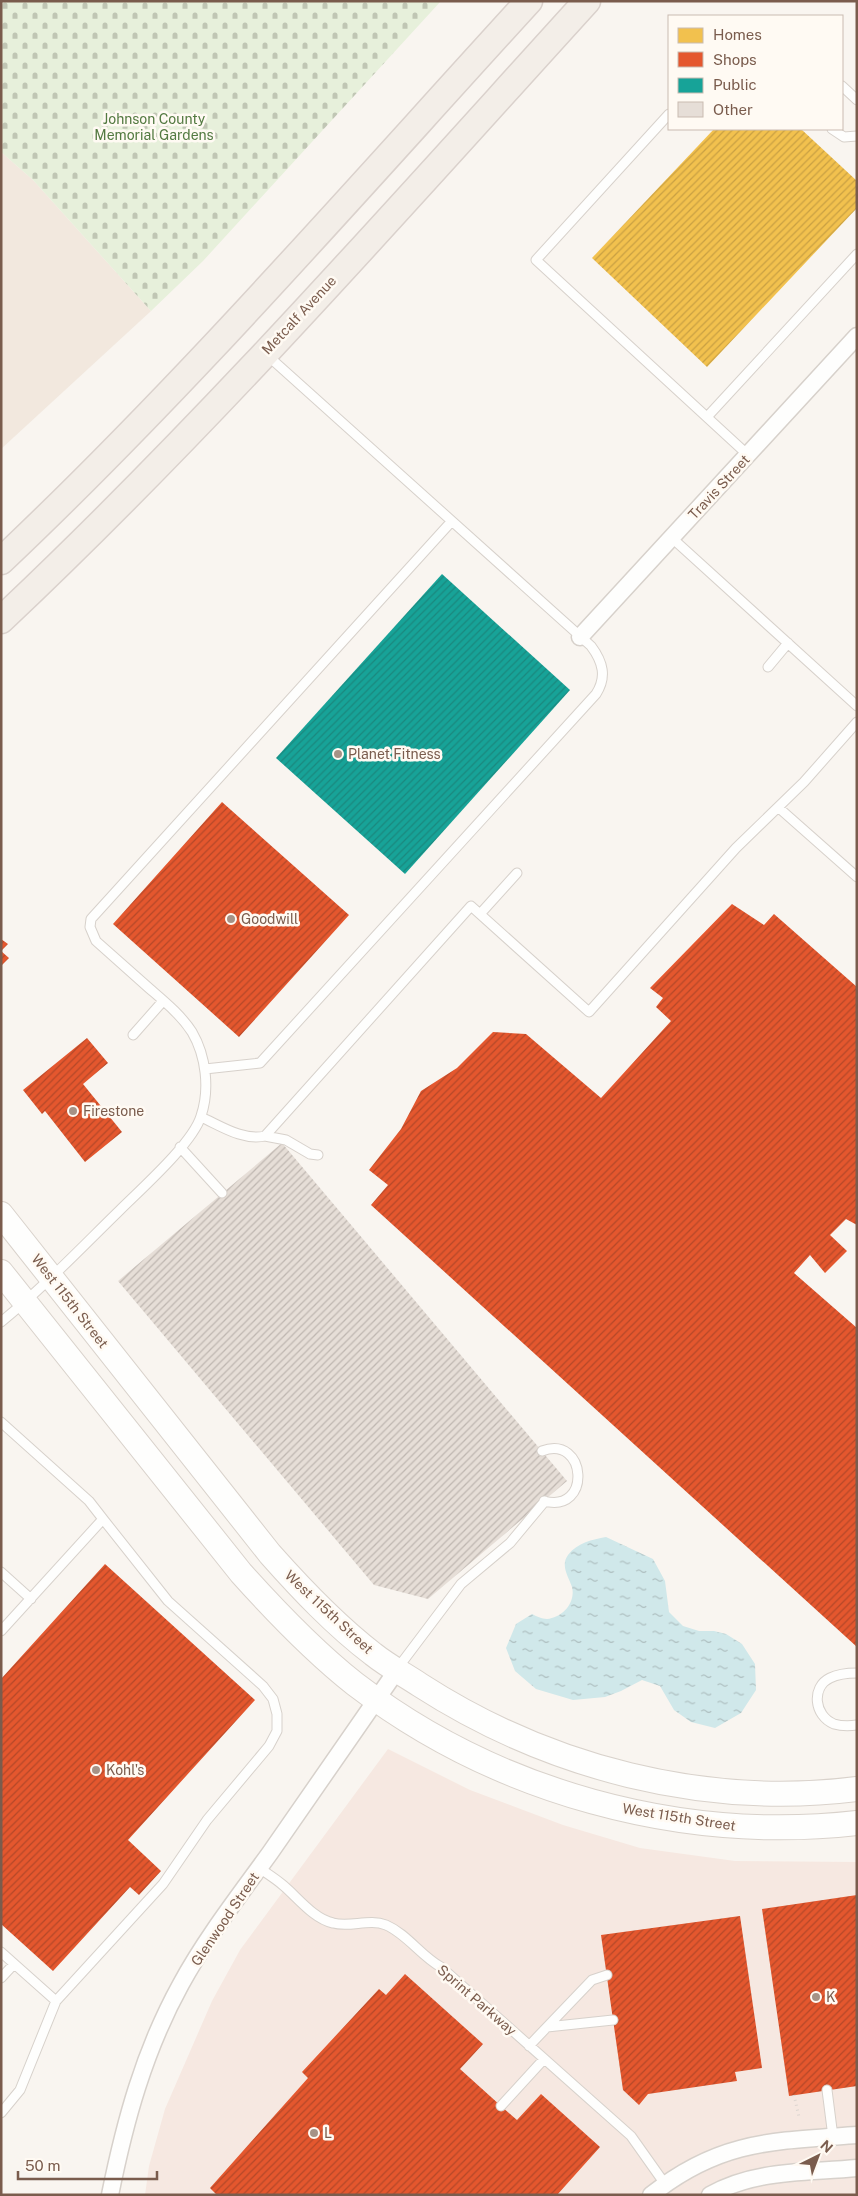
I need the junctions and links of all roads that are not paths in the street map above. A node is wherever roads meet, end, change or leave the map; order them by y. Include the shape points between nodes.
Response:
1 (529, 1) edge
2 (587, 1) edge
3 (843, 87) edge
4 (857, 100) edge
5 (668, 115) edge
6 (834, 130) edge
7 (857, 136) edge
8 (857, 254) edge
9 (857, 336) edge
10 (265, 353) junction
11 (708, 416) junction
12 (748, 454) junction
13 (451, 522) junction
14 (672, 538) junction
15 (1, 562) edge
16 (1, 620) edge
17 (580, 637) junction
18 (788, 643) junction
19 (768, 666) dead end
20 (855, 700) edge
21 (857, 722) edge
22 (779, 808) junction
23 (517, 873) dead end
24 (857, 877) edge
25 (480, 914) junction
26 (164, 1000) junction
27 (133, 1035) dead end
28 (205, 1069) junction
29 (201, 1117) junction
30 (265, 1136) junction
31 (180, 1147) junction
32 (318, 1155) dead end
33 (222, 1193) dead end
34 (1, 1214) edge
35 (1, 1272) edge
36 (51, 1277) junction
37 (25, 1301) junction
38 (1, 1322) edge
39 (1, 1422) edge
40 (542, 1451) dead end
41 (103, 1519) junction
42 (503, 1535) dead end
43 (510, 1544) junction
44 (1, 1572) edge
45 (460, 1572) dead end
46 (467, 1579) junction
47 (31, 1599) junction
48 (1, 1631) edge
49 (397, 1670) junction
50 (857, 1672) edge
51 (377, 1699) junction
52 (857, 1725) edge
53 (857, 1789) edge
54 (857, 1823) edge
55 (259, 1868) junction
56 (1, 1952) edge
57 (14, 1964) junction
58 (607, 1975) dead end
59 (1, 1978) edge
60 (56, 2001) junction
61 (613, 2020) dead end
62 (547, 2027) junction
63 (529, 2046) junction
64 (544, 2059) junction
65 (827, 2090) dead end
66 (501, 2106) dead end
67 (1, 2113) edge
68 (857, 2135) edge
69 (833, 2137) junction
70 (857, 2168) edge
71 (665, 2184) junction
72 (112, 2194) edge
73 (651, 2195) edge
74 (710, 2195) edge

1 - 15 main road via 144,420
2 - 10 main road, Metcalf Avenue
3 - 4 lane
5 - 11 lane via 536,260
6 - 7 lane via 844,137
8 - 11 lane
9 - 12 street, Travis Street
10 - 13 lane
10 - 16 main road, Metcalf Avenue via 111,515
11 - 12 lane
12 - 14 street, Travis Street
13 - 17 lane
13 - 26 lane via 91,919 90,928 96,941
14 - 17 street, Travis Street
14 - 18 lane
17 - 28 lane via 597,654 602,665 602,685 596,694 260,1063
18 - 19 lane
18 - 20 lane
21 - 22 lane
22 - 24 lane
22 - 25 lane via 736,848 589,1012
23 - 25 lane
25 - 30 lane via 471,906
26 - 27 lane
26 - 28 lane via 192,1033
28 - 29 lane
29 - 30 lane via 243,1136
29 - 31 lane
30 - 32 lane via 286,1140
31 - 33 lane
31 - 36 lane
34 - 36 street, West 115th Street
35 - 37 street, West 115th Street
36 - 37 lane
36 - 49 street, West 115th Street via 270,1554 336,1622
37 - 38 lane
37 - 51 street, West 115th Street via 241,1573 319,1653
39 - 41 lane via 89,1501
40 - 43 lane via 554,1448 576,1463 579,1474 577,1486 571,1495 556,1502 544,1501
41 - 47 lane
41 - 60 lane via 168,1601 263,1686 277,1714 277,1731 270,1746 207,1820 162,1884
42 - 43 lane
43 - 46 lane
44 - 47 lane
45 - 46 lane
46 - 49 lane
47 - 48 lane
49 - 51 street, Glenwood Street
49 - 53 street, West 115th Street via 471,1716 524,1742 634,1777 685,1787 748,1793
50 - 52 lane via 828,1678 820,1686 817,1702 825,1718 834,1724
51 - 54 street, West 115th Street via 489,1764 555,1790 644,1814 716,1825 776,1829
51 - 55 street, Glenwood Street
55 - 63 lane, Sprint Parkway via 331,1923 370,1922 386,1925 400,1934
55 - 72 street, Glenwood Street via 181,1984 151,2047 130,2106
56 - 57 lane
57 - 59 lane
57 - 60 lane
58 - 62 lane via 592,1980
60 - 67 lane via 20,2090
61 - 62 lane
62 - 63 lane
63 - 64 lane, Sprint Parkway
64 - 66 lane
64 - 71 lane, Sprint Parkway via 631,2136
65 - 69 lane
68 - 69 street
69 - 71 street via 786,2139 732,2149
70 - 74 street via 770,2174
71 - 73 street

